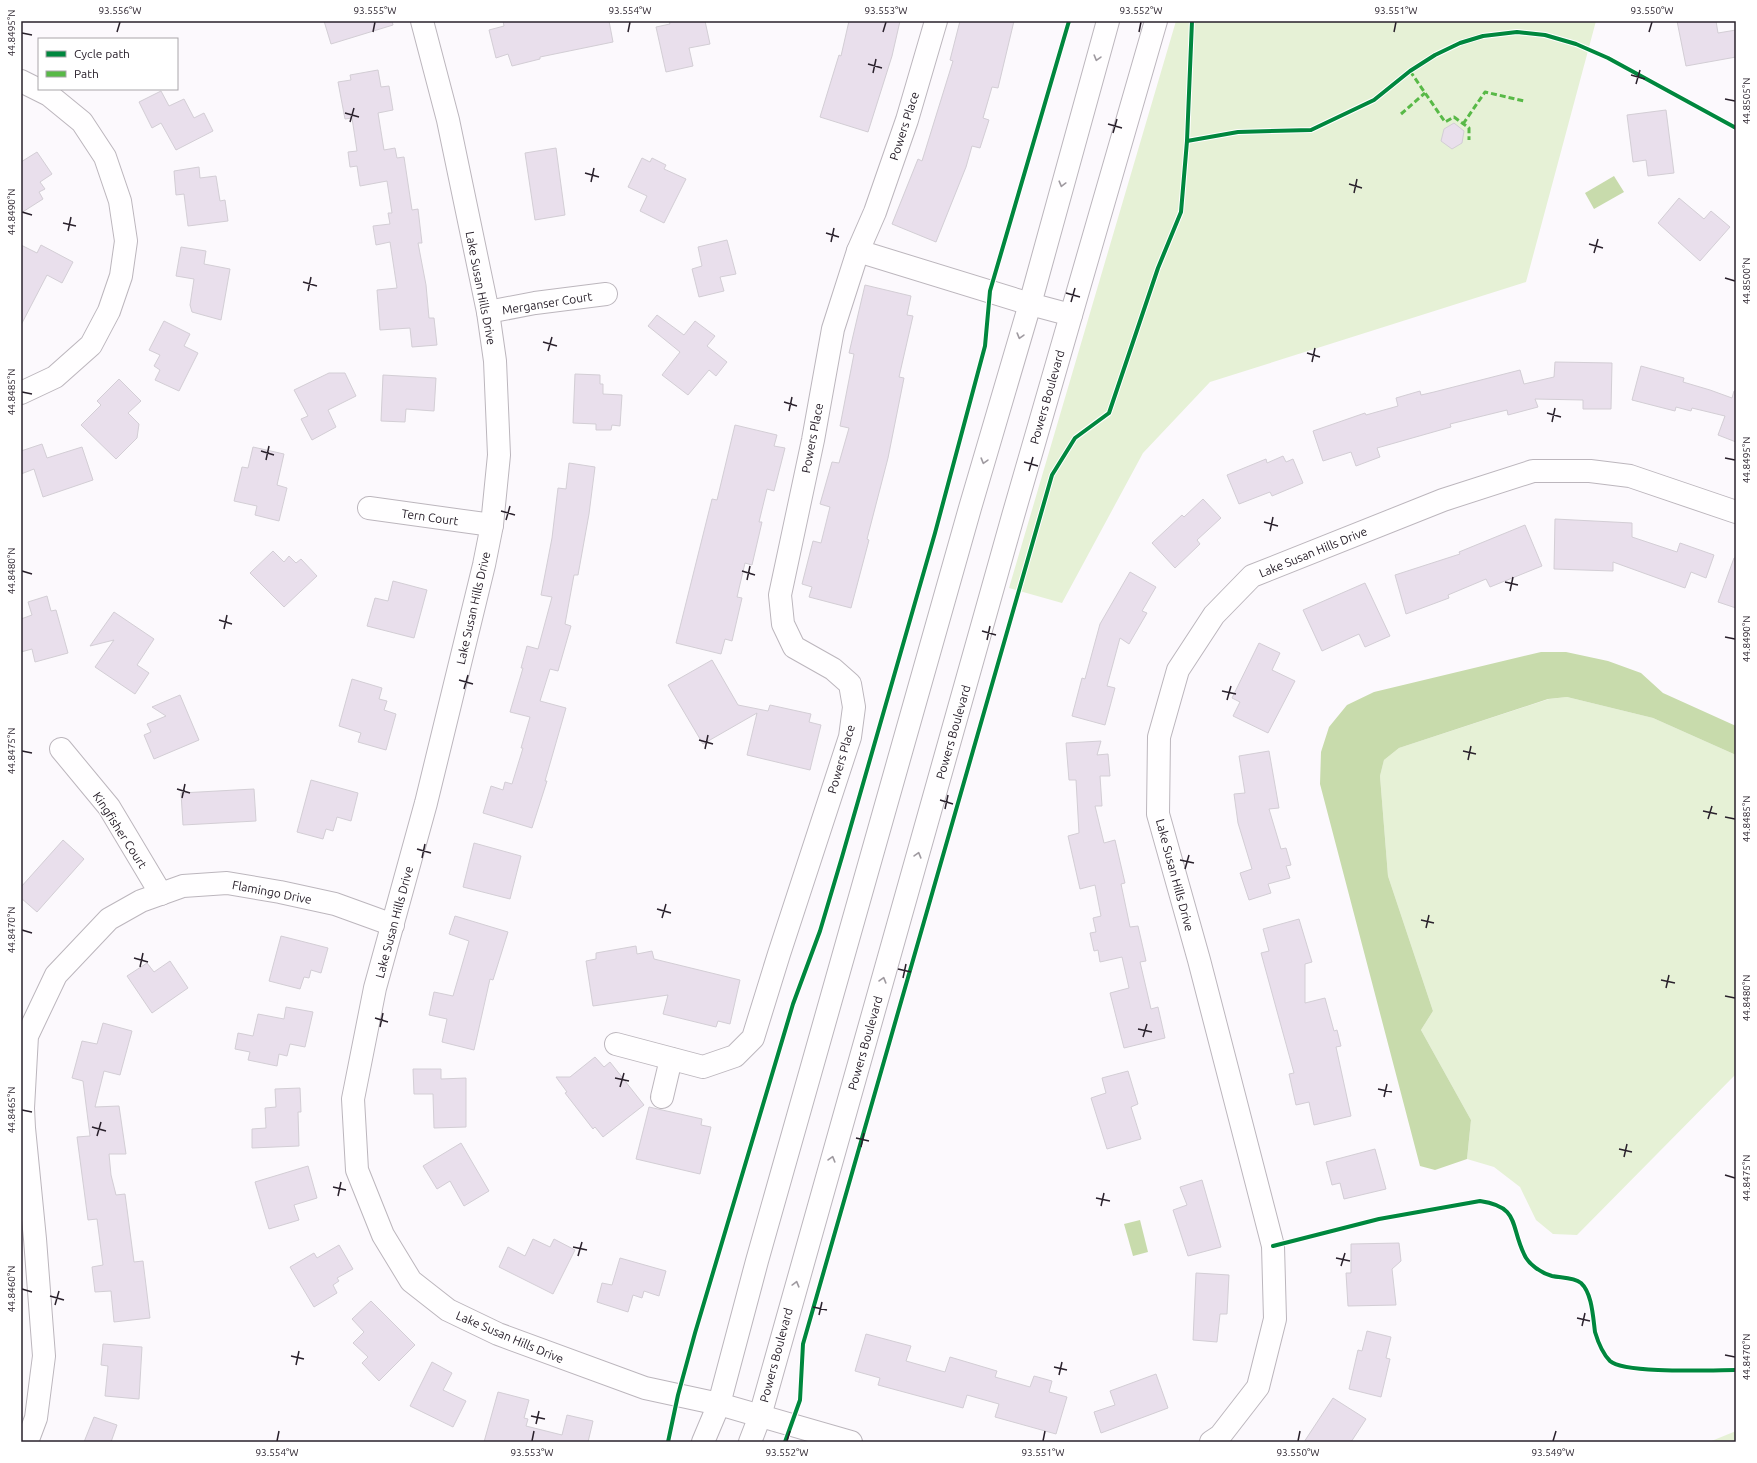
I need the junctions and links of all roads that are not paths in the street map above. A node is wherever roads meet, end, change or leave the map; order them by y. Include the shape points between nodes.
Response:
1 (422, 21) edge
2 (936, 21) edge
3 (1108, 21) edge
4 (1156, 21) edge
5 (21, 81) edge
6 (38, 90) edge
7 (39, 90) edge
8 (858, 251) junction
9 (606, 294) dead end
10 (1030, 304) junction
11 (488, 312) junction
12 (1071, 315) junction
13 (21, 393) edge
14 (369, 508) dead end
15 (1736, 512) edge
16 (492, 526) junction
17 (61, 749) dead end
18 (161, 894) junction
19 (392, 925) junction
20 (616, 1044) dead end
21 (671, 1059) junction
22 (662, 1097) dead end
23 (22, 1108) edge
24 (719, 1404) junction
25 (760, 1416) junction
26 (27, 1442) edge
27 (703, 1442) edge
28 (750, 1442) edge
29 (851, 1442) edge
30 (1211, 1442) edge

1 - 11 street, Lake Susan Hills Drive via 448,120
2 - 8 street, Powers Place via 907,120 875,212
3 -> 10 street
4 - 12 street, Powers Boulevard
5 - 6 street
7 - 13 street via 82,122 105,157 120,201 126,241 121,276 109,311 91,345 55,377
8 - 10 street
8 - 21 street, Powers Place via 833,329 813,440 780,595 783,624 794,647 833,669 850,684 854,707 850,737 753,1038 735,1056 703,1067
9 - 11 street, Merganser Court
10 - 12 street
10 -> 24 street via 759,1254
11 - 16 street, Lake Susan Hills Drive via 495,361 499,455
25 -> 12 street, Powers Boulevard
14 - 16 street, Tern Court
15 - 30 street, Lake Susan Hills Drive via 1630,476 1590,471 1533,472 1443,500 1252,576 1214,615 1178,670 1159,737 1158,814 1199,960 1273,1246 1275,1320 1258,1387 1220,1436
16 - 19 street, Lake Susan Hills Drive via 426,803
17 - 18 street, Kingfisher Court via 108,808
18 - 19 street, Flamingo Drive via 183,886 227,883 335,904
18 - 23 street, Flamingo Drive via 141,901 109,919 56,975 26,1036
19 - 24 street, Lake Susan Hills Drive via 375,988 354,1099 357,1170 383,1235 411,1281 448,1310 498,1334 645,1388
20 - 21 street, Powers Place
21 - 22 street
23 - 26 street, Flamingo Drive via 44,1356 36,1418
24 - 25 street, Lake Susan Hills Drive
24 - 27 street
25 - 28 street, Powers Boulevard
25 - 29 street, Lake Susan Hills Drive

